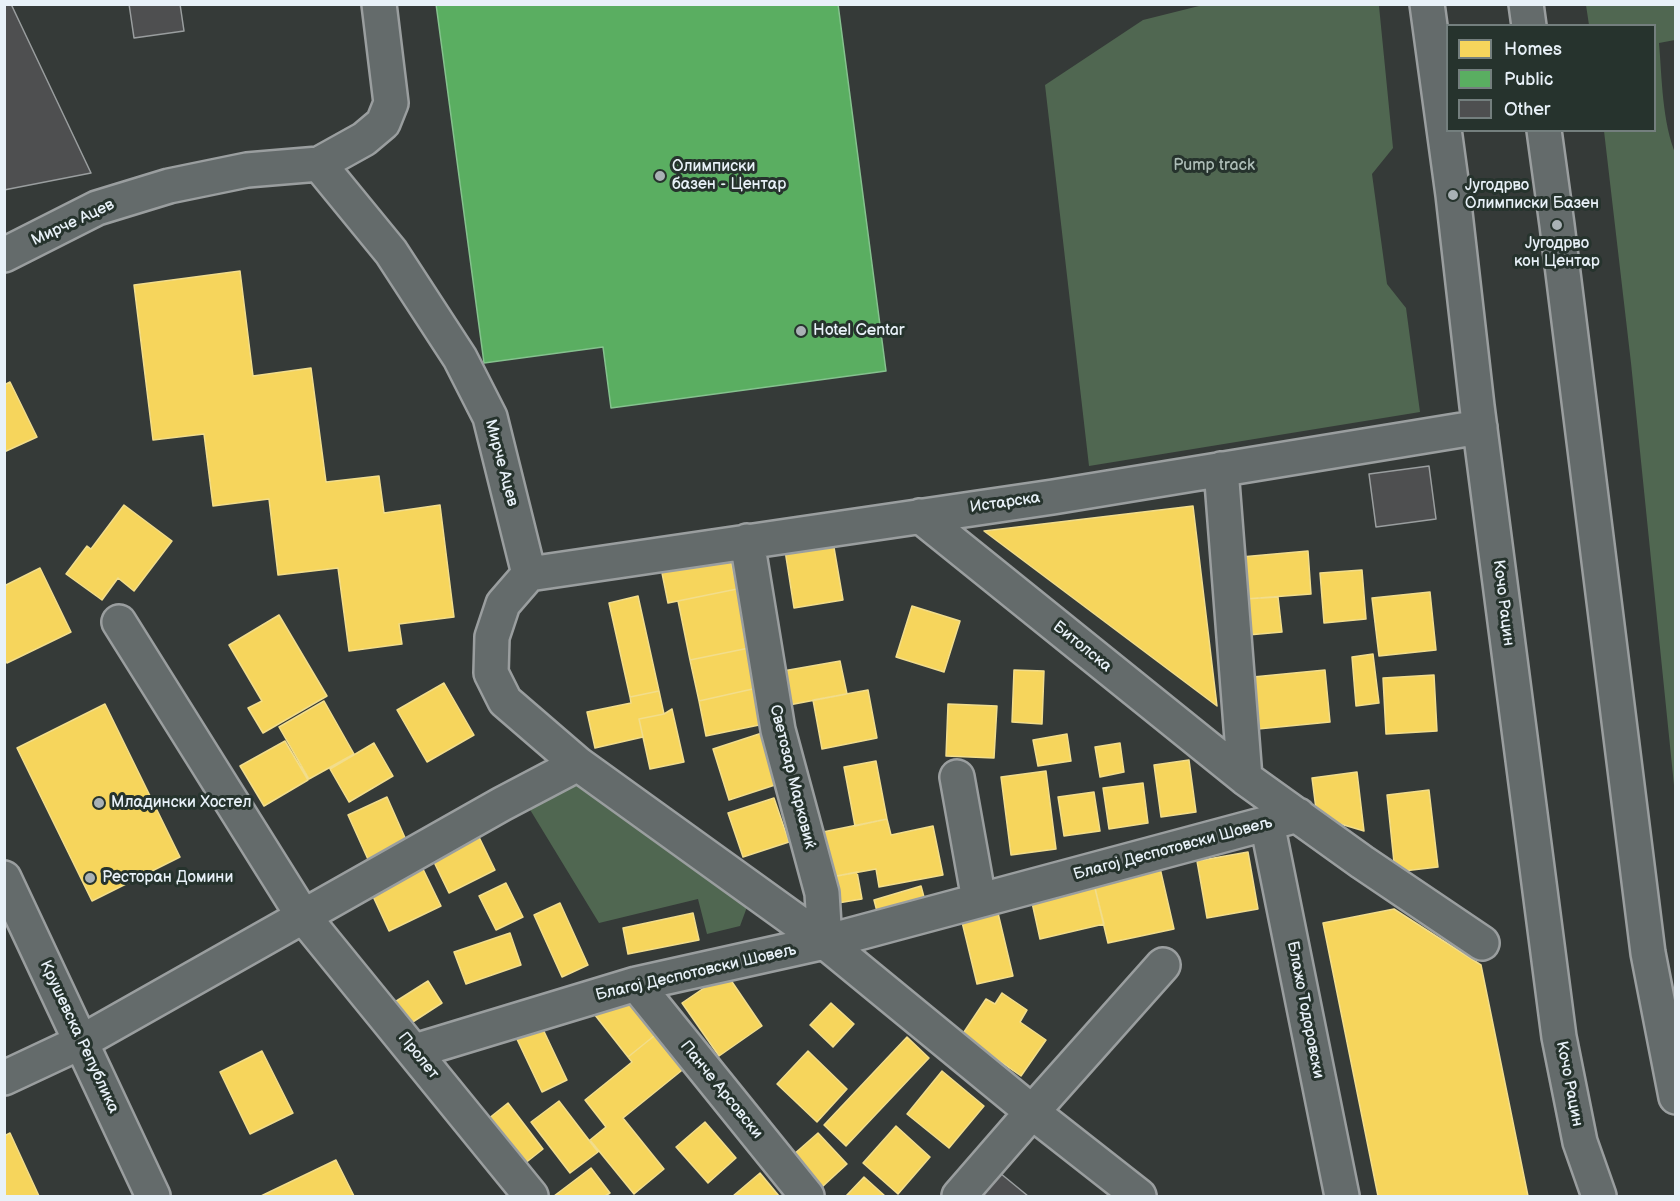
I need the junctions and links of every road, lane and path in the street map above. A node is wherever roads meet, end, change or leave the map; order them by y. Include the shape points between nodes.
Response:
1 (379, 4) edge
2 (1526, 4) edge
3 (1426, 5) edge
4 (1529, 24) edge
5 (1544, 132) edge
6 (319, 164) junction
7 (4, 255) edge
8 (1480, 427) junction
9 (1221, 469) junction
10 (920, 516) junction
11 (747, 541) junction
12 (529, 574) junction
13 (119, 622) dead end
14 (578, 764) junction
15 (957, 777) dead end
16 (1245, 778) junction
17 (1298, 815) junction
18 (1267, 824) junction
19 (4, 878) edge
20 (979, 900) junction
21 (303, 916) junction
22 (825, 942) junction
23 (1482, 943) dead end
24 (1163, 965) dead end
25 (636, 984) junction
26 (81, 1042) junction
27 (415, 1052) junction
28 (4, 1078) edge
29 (1676, 1097) edge
30 (1032, 1112) junction
31 (153, 1197) edge
32 (531, 1197) edge
33 (807, 1197) edge
34 (959, 1197) edge
35 (1139, 1197) edge
36 (1342, 1197) edge
37 (1599, 1197) edge

1 - 6 street, Мирче Ацев via 391,103 383,123 364,139
2 - 4 street
3 - 8 street, Кочо Рацин
5 - 29 street via 1648,953
6 - 7 street, Мирче Ацев via 247,170 169,186 97,208
6 - 12 street, Мирче Ацев via 391,252 465,368 490,417
8 - 9 street, Истарска
8 - 37 street, Кочо Рацин via 1559,1037 1580,1142
9 - 10 street, Истарска
9 - 16 street
10 - 11 street, Истарска
10 - 16 street, Битолска
11 - 12 street, Истарска
11 - 22 street, Светозар Марковиќ via 778,730 822,893
12 - 14 street via 503,604 492,638 491,673 505,701
13 - 21 street, Пролет
14 - 21 street
14 - 22 street
15 - 20 street
16 - 17 street, Битолска
17 - 18 street, Благој Деспотовски Шовељ
17 - 23 street, Битолска
18 - 20 street, Благој Деспотовски Шовељ
18 - 36 street, Блажо Тодоровски
19 - 26 street, Крушевска Република
20 - 22 street, Благој Деспотовски Шовељ
21 - 26 street
21 - 27 street, Пролет
22 - 25 street, Благој Деспотовски Шовељ
22 - 30 street
24 - 30 street
25 - 27 street, Благој Деспотовски Шовељ
25 - 33 street, Панче Арсовски
26 - 28 street
26 - 31 street, Крушевска Република
27 - 32 street, Пролет
30 - 34 street
30 - 35 street

